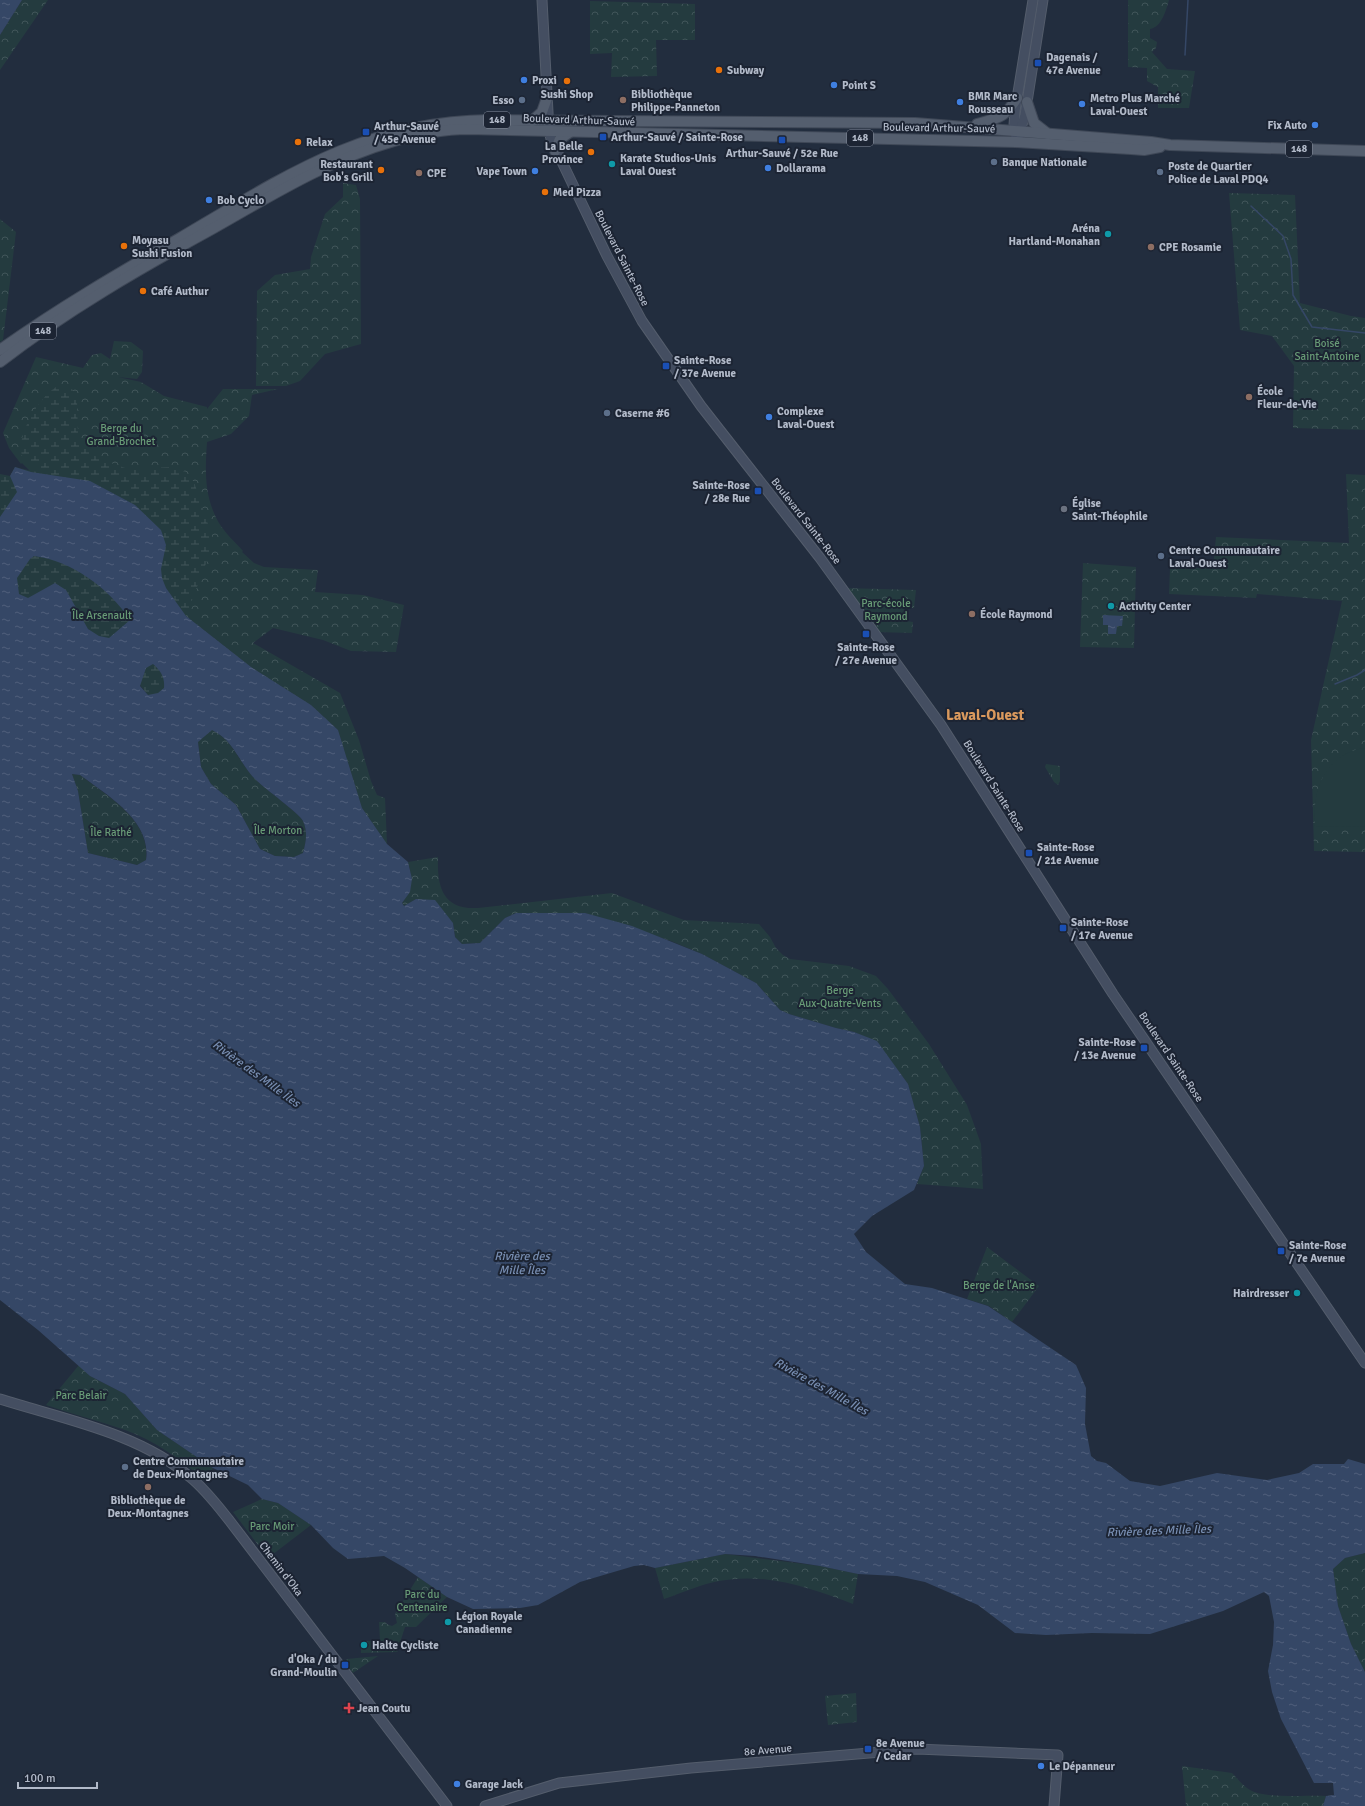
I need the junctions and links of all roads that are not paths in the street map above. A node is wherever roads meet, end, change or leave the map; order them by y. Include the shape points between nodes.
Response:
1 (542, 0) edge
2 (1033, 0) edge
3 (1044, 0) edge
4 (547, 98) junction
5 (1018, 98) junction
6 (1027, 102) junction
7 (532, 121) junction
8 (549, 126) junction
9 (969, 127) junction
10 (570, 132) junction
11 (1018, 132) junction
12 (1048, 134) junction
13 (1016, 142) junction
14 (1170, 145) junction
15 (555, 151) junction
16 (1365, 151) edge
17 (0, 350) edge
18 (0, 362) edge
19 (1365, 1362) edge
20 (0, 1399) edge
21 (447, 1806) edge
22 (485, 1806) edge
23 (1054, 1806) edge

1 - 4 street, Boulevard Sainte-Rose
2 - 5 street
3 - 6 street
4 - 7 main road via 542,112
4 - 8 street, Boulevard Sainte-Rose
5 - 9 main road via 1001,117
5 - 11 street via 1014,120
6 - 11 street
6 - 12 main road via 1034,124
7 - 8 main road, Boulevard Arthur-Sauvé / 148
7 - 17 main road, Boulevard Arthur-Sauvé / 148 via 447,122 400,130 340,150 260,190 64,306
8 - 9 main road, Boulevard Arthur-Sauvé / 148 via 863,121
8 - 10 main road, Boulevard Arthur-Sauvé / 148
8 - 15 street, Boulevard Sainte-Rose
8 - 18 main road, Boulevard Arthur-Sauvé / 148 via 450,129 408,136 339,161 284,187 102,292
9 - 11 main road, Boulevard Arthur-Sauvé / 148
10 - 13 main road, Boulevard Arthur-Sauvé / 148
10 - 15 main road via 560,139
11 - 12 main road, Boulevard Arthur-Sauvé / 148
11 - 13 street
12 - 14 main road, Boulevard Arthur-Sauvé / 148
13 - 14 main road, Boulevard Arthur-Sauvé / 148 via 1142,150
14 - 16 main road, Boulevard Arthur-Sauvé / 148
15 - 19 street, Boulevard Sainte-Rose via 642,321 701,406 820,558 941,726 1113,994
20 - 21 street, Chemin d'Oka via 132,1441 168,1460 195,1481 229,1520
22 - 23 street, 8e Avenue via 559,1783 917,1749 1058,1755

